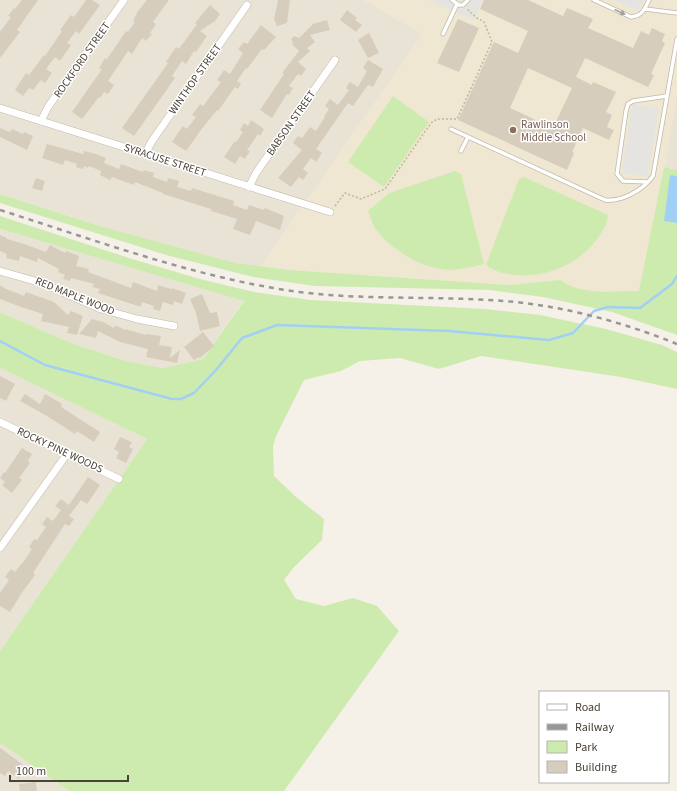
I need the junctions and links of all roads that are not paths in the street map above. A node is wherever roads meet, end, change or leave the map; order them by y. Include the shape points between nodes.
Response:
1 (124, 0) edge
2 (452, 0) edge
3 (468, 0) edge
4 (594, 0) edge
5 (649, 0) edge
6 (457, 4) junction
7 (247, 5) dead end
8 (645, 9) junction
9 (677, 13) edge
10 (443, 34) dead end
11 (677, 39) edge
12 (335, 60) dead end
13 (667, 96) junction
14 (0, 108) edge
15 (42, 121) junction
16 (450, 129) dead end
17 (468, 137) junction
18 (461, 151) dead end
19 (145, 154) junction
20 (648, 182) junction
21 (249, 187) junction
22 (330, 212) road end
23 (0, 272) edge
24 (174, 326) dead end
25 (0, 422) edge
26 (67, 454) junction
27 (119, 479) dead end
28 (0, 548) edge

1 - 15 street, ROCKFORD STREET via 48,108
2 - 6 lane
3 - 6 lane via 463,5
4 -> 8 lane via 631,17 637,16
5 - 8 lane
6 - 10 lane
7 - 19 street, WINTHOP STREET
8 - 9 lane
11 - 13 lane
12 - 21 street, BABSON STREET via 256,173
13 - 20 lane via 653,176
13 - 20 lane via 633,101 628,104 626,111 617,174 623,181
14 - 15 street, SYRACUSE STREET
15 - 19 street, SYRACUSE STREET
16 - 17 lane
17 - 18 lane
17 - 20 lane via 605,200 612,201 641,190
19 - 21 street, SYRACUSE STREET
21 - 22 street, SYRACUSE STREET
23 - 24 street, RED MAPLE WOOD via 42,283 101,309
25 - 26 street, ROCKY PINE WOODS
26 - 27 street, ROCKY PINE WOODS
26 - 28 street

